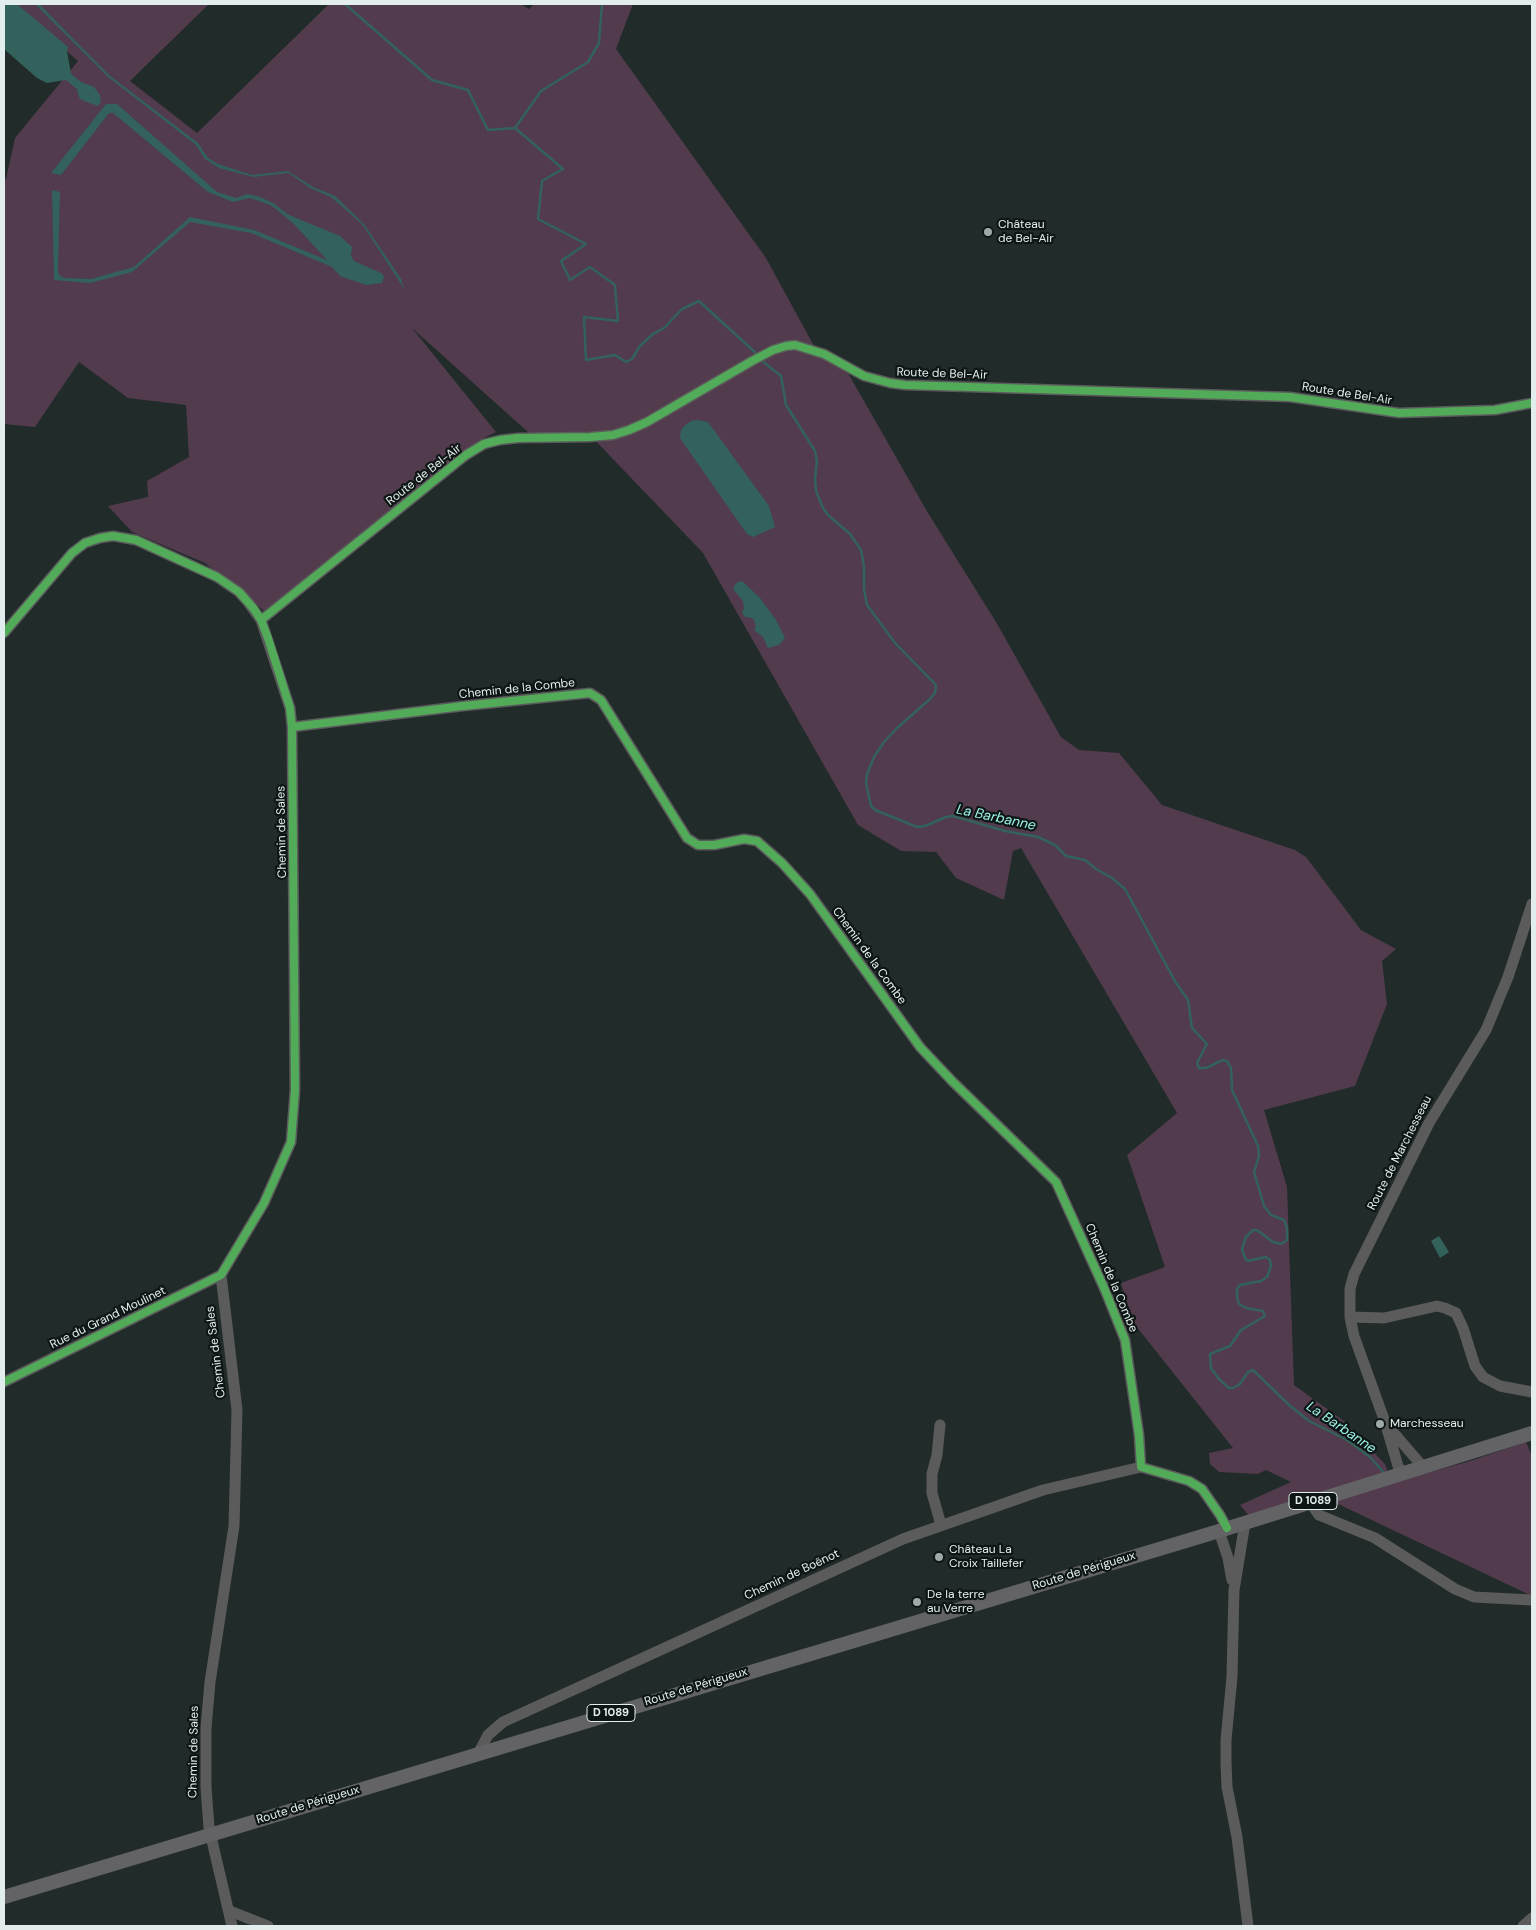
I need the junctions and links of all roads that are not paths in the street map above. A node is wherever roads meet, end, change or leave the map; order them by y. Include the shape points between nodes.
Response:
1 (1532, 403) edge
2 (261, 620) junction
3 (4, 633) edge
4 (292, 727) junction
5 (1532, 904) edge
6 (221, 1275) junction
7 (1350, 1317) junction
8 (4, 1382) edge
9 (1532, 1392) edge
10 (1385, 1422) junction
11 (940, 1425) dead end
12 (1532, 1433) edge
13 (1140, 1467) junction
14 (1422, 1467) junction
15 (1391, 1477) junction
16 (1310, 1502) junction
17 (1245, 1523) junction
18 (941, 1525) junction
19 (1223, 1529) junction
20 (1234, 1590) junction
21 (1532, 1600) edge
22 (478, 1754) junction
23 (210, 1834) junction
24 (4, 1897) edge
25 (230, 1911) junction
26 (1532, 1918) edge
27 (232, 1926) edge
28 (268, 1926) edge
29 (1248, 1926) edge
30 (1523, 1926) edge

1 - 2 street, Route de Bel-Air via 1496,410 1399,413 1290,397 905,385 864,376 824,354 796,345 773,350 629,430 590,438 518,438 484,444
2 - 3 street, Chemin de Sales via 239,592 217,577 136,540 113,536 85,543 72,553
2 - 4 street, Chemin de Sales via 290,708
4 - 6 street, Chemin de Sales via 295,1090 291,1142 264,1203
4 - 13 street, Chemin de la Combe via 590,693 601,700 687,838 698,845 744,839 757,841 782,862 810,894 920,1047 1056,1182 1106,1290 1125,1340 1139,1435
5 - 7 street, Route de Marchesseau via 1486,1030 1429,1123 1354,1274 1350,1289
6 - 8 street, Rue du Grand Moulinet
6 - 23 street, Chemin de Sales via 237,1410 234,1526 206,1728
7 - 9 street via 1384,1318 1437,1306 1445,1308 1456,1313 1475,1366 1484,1377 1500,1386
7 - 10 street, Route de Marchesseau
10 - 14 street
10 - 15 street via 1398,1466
11 - 18 street via 932,1493
12 - 14 main road, D 1089
13 - 18 street, Chemin de Boënot via 1043,1490
13 - 19 street via 1189,1481 1202,1489 1220,1515
14 - 15 main road, D 1089
15 - 16 main road, D 1089
16 - 17 main road, D 1089
16 - 21 street via 1318,1514 1375,1538 1455,1589 1474,1597
17 - 19 main road, Route de Périgueux / D 1089
17 - 20 street
18 - 22 street, Chemin de Boënot via 903,1539 503,1722 488,1735
19 - 20 street
19 - 22 main road, Route de Périgueux / D 1089
20 - 29 street via 1232,1676 1226,1740 1227,1787
22 - 23 main road, Route de Périgueux / D 1089
23 - 24 main road, Route de Périgueux / D 1089
23 - 25 street, Chemin de Sales
25 - 27 street, Chemin de Sales
25 - 28 street
26 - 30 street

